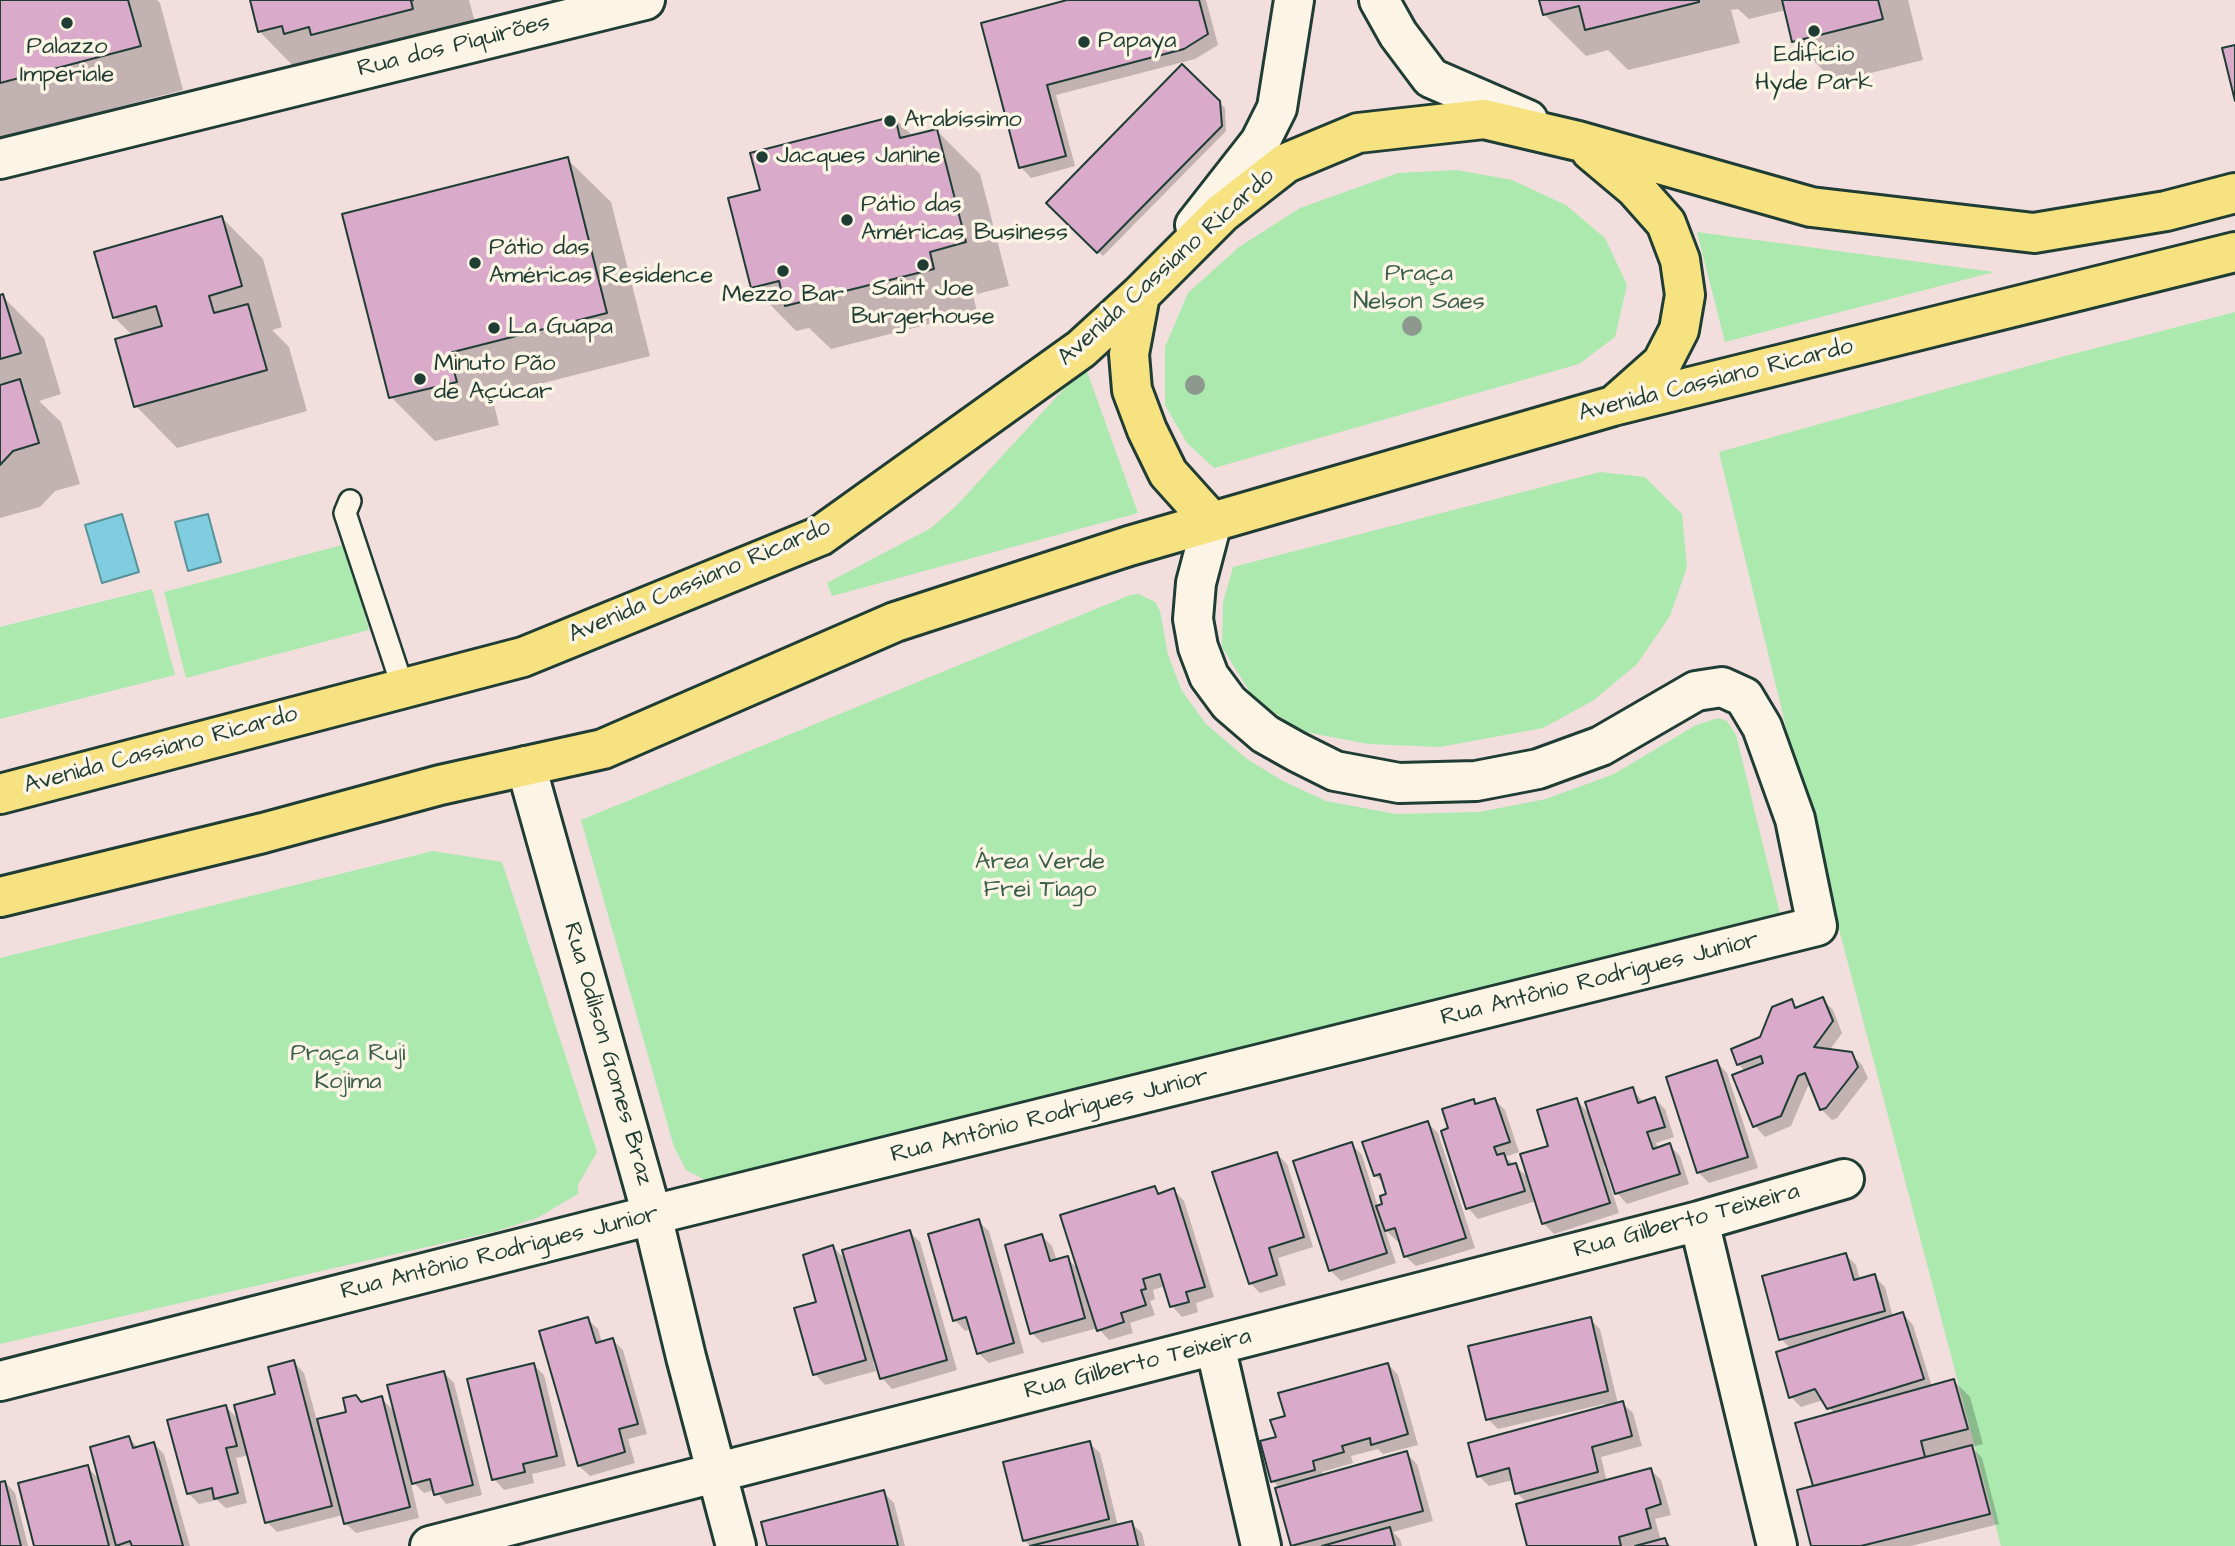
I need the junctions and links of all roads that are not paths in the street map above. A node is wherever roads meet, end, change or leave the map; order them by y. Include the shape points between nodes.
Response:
1 (645, 0) edge
2 (1294, 0) edge
3 (1379, 0) edge
4 (1578, 141) junction
5 (0, 159) edge
6 (2235, 193) edge
7 (2235, 252) edge
8 (1140, 295) junction
9 (1614, 406) junction
10 (350, 501) dead end
11 (1212, 522) junction
12 (403, 688) junction
13 (526, 766) junction
14 (0, 794) edge
15 (0, 897) edge
16 (1844, 1178) dead end
17 (652, 1215) junction
18 (1699, 1221) junction
19 (1215, 1345) junction
20 (0, 1381) edge
21 (718, 1472) junction
22 (430, 1546) edge
23 (736, 1546) edge
24 (1261, 1546) edge
25 (1777, 1546) edge

1 - 5 street, Rua dos Piquirões
2 - 8 street via 1277,108 1260,142
3 - 4 street via 1431,78
4 - 6 main road, Avenida Cassiano Ricardo via 1811,207 2034,233 2166,211
4 - 8 main road, Avenida Cassiano Ricardo via 1484,119 1357,133 1286,163 1222,213
4 - 9 main road via 1636,187 1666,223 1680,260 1685,295 1679,330 1662,363
7 - 9 main road, Avenida Cassiano Ricardo
8 - 11 main road via 1129,354 1132,390 1168,473
8 - 12 main road, Avenida Cassiano Ricardo via 1081,349 821,536 523,657
9 - 11 main road, Avenida Cassiano Ricardo
10 - 12 lane via 345,513
11 - 13 main road, Avenida Cassiano Ricardo via 895,622 603,749
11 - 17 street, Rua Antônio Rodrigues Junior via 1196,583 1193,619 1209,676 1229,703 1265,734 1335,771 1399,783 1476,781 1538,769 1601,746 1696,691 1722,687 1744,697 1762,727 1795,819 1817,926
12 - 14 main road, Avenida Cassiano Ricardo
13 - 15 main road, Avenida Cassiano Ricardo
13 - 17 street, Rua Odilson Gomes Braz
16 - 18 street, Rua Gilberto Teixeira
17 - 20 street, Rua Antônio Rodrigues Junior
17 - 21 street, Rua Odilson Gomes Braz
18 - 19 street, Rua Gilberto Teixeira
18 - 25 street
19 - 21 street, Rua Gilberto Teixeira
19 - 24 street
21 - 22 street, Rua Gilberto Teixeira
21 - 23 street, Rua Odilson Gomes Braz

